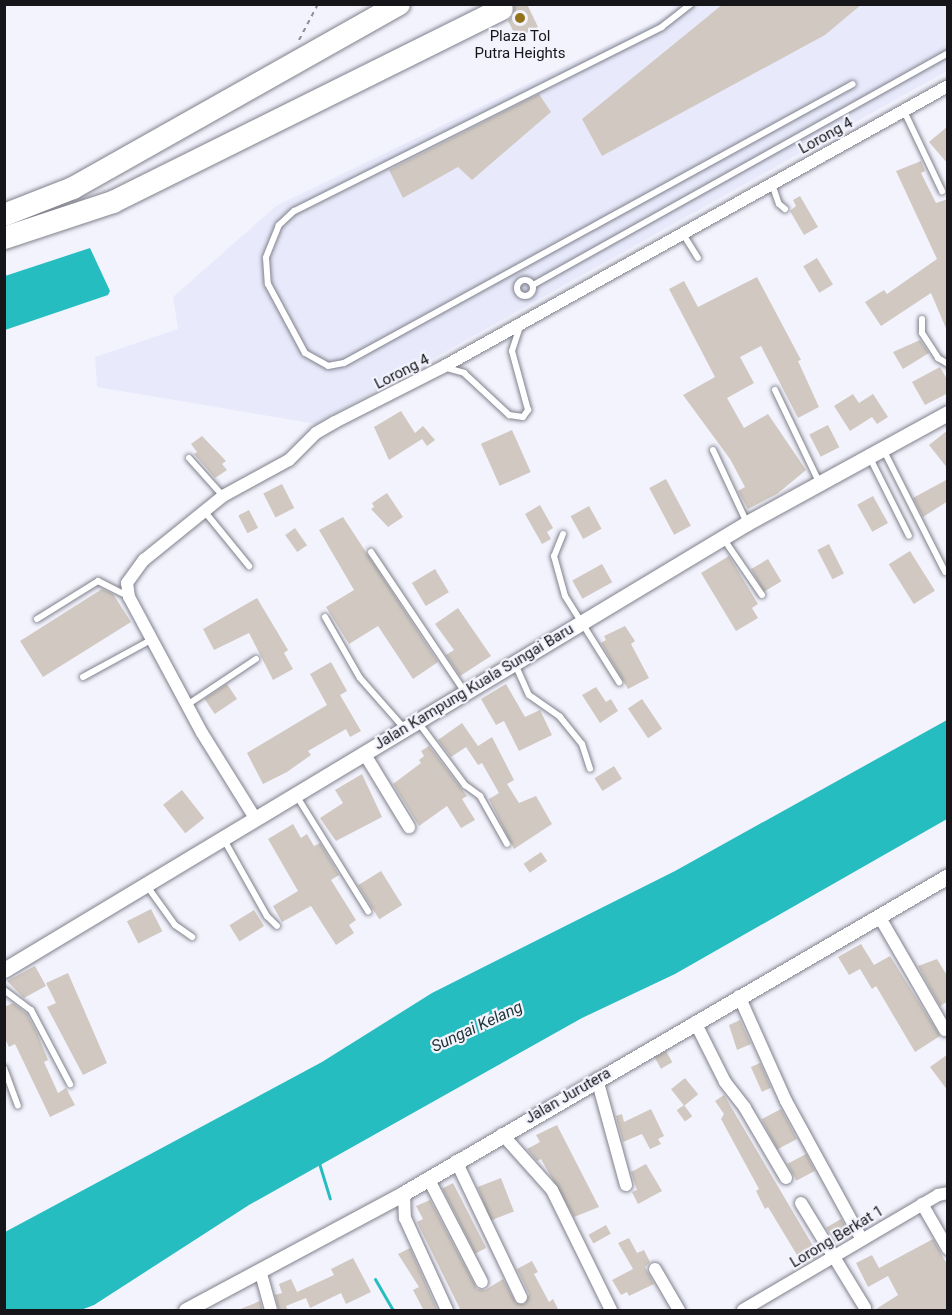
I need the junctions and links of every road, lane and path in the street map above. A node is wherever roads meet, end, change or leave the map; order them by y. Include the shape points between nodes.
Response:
1 (318, 4) edge
2 (399, 4) edge
3 (691, 4) edge
4 (502, 9) dead end
5 (295, 47) dead end
6 (948, 53) edge
7 (853, 84) dead end
8 (948, 86) edge
9 (904, 111) junction
10 (771, 183) junction
11 (942, 191) dead end
12 (785, 209) dead end
13 (4, 215) edge
14 (682, 233) junction
15 (4, 238) edge
16 (698, 258) dead end
17 (532, 285) dead end
18 (922, 319) dead end
19 (522, 322) junction
20 (948, 364) edge
21 (443, 367) junction
22 (775, 390) dead end
23 (948, 413) edge
24 (713, 450) dead end
25 (875, 452) junction
26 (189, 458) dead end
27 (819, 482) junction
28 (223, 496) junction
29 (205, 512) junction
30 (747, 523) junction
31 (563, 534) dead end
32 (909, 536) dead end
33 (723, 538) junction
34 (371, 552) dead end
35 (249, 566) dead end
36 (945, 572) dead end
37 (762, 595) dead end
38 (129, 597) junction
39 (325, 617) dead end
40 (37, 619) dead end
41 (581, 623) junction
42 (151, 640) junction
43 (256, 659) dead end
44 (515, 663) junction
45 (83, 677) dead end
46 (619, 682) dead end
47 (465, 692) junction
48 (187, 705) junction
49 (411, 725) junction
50 (364, 753) junction
51 (590, 770) dead end
52 (296, 794) junction
53 (255, 818) junction
54 (409, 827) dead end
55 (223, 838) junction
56 (507, 844) dead end
57 (948, 876) edge
58 (147, 885) junction
59 (368, 911) dead end
60 (879, 916) junction
61 (278, 926) dead end
62 (192, 937) dead end
63 (4, 970) edge
64 (4, 990) edge
65 (739, 996) junction
66 (695, 1022) junction
67 (945, 1030) dead end
68 (4, 1068) edge
69 (597, 1079) junction
70 (70, 1084) dead end
71 (18, 1106) dead end
72 (502, 1134) junction
73 (456, 1161) junction
74 (428, 1178) junction
75 (786, 1178) dead end
76 (626, 1185) dead end
77 (404, 1193) junction
78 (948, 1193) edge
79 (801, 1203) dead end
80 (922, 1204) junction
81 (862, 1240) junction
82 (948, 1249) edge
83 (832, 1257) junction
84 (655, 1269) dead end
85 (260, 1270) junction
86 (482, 1282) dead end
87 (521, 1297) dead end
88 (197, 1308) edge
89 (865, 1308) dead end
90 (271, 1311) edge
91 (447, 1311) edge
92 (611, 1311) edge
93 (679, 1311) edge
94 (743, 1311) edge

1 - 5 path
2 - 13 highway via 73,188
3 - 7 lane via 662,27 294,211 279,225 266,258 268,284 305,353 328,366 344,363
4 - 15 highway via 123,198
6 - 17 lane
8 - 9 street, Lorong 4
9 - 10 street, Lorong 4
9 - 11 lane
10 - 12 lane
10 - 14 street, Lorong 4
14 - 16 lane
14 - 19 street, Lorong 4
18 - 20 lane via 922,333 938,358
19 - 21 street, Lorong 4
19 - 21 lane via 512,351 528,410 523,417 509,415 464,373
21 - 28 street, Lorong 4 via 316,433 289,460
22 - 27 lane
23 - 25 street, Jalan Kampung Kuala Sungai Baru
24 - 30 lane
25 - 27 street, Jalan Kampung Kuala Sungai Baru
25 - 32 lane
25 - 36 lane
26 - 28 lane
27 - 30 street, Jalan Kampung Kuala Sungai Baru
28 - 29 street, Lorong 4
29 - 35 lane
29 - 38 street, Lorong 4 via 133,573 127,583
30 - 33 street, Jalan Kampung Kuala Sungai Baru
31 - 41 lane via 556,546 555,569 564,596
33 - 37 lane
33 - 41 street, Jalan Kampung Kuala Sungai Baru
34 - 47 lane
38 - 40 lane via 98,581
38 - 42 street
39 - 49 lane via 360,678
41 - 44 street, Jalan Kampung Kuala Sungai Baru
41 - 46 lane
42 - 45 lane
42 - 48 street
43 - 48 lane
44 - 47 street, Jalan Kampung Kuala Sungai Baru
44 - 51 lane via 529,695 560,717 582,744
47 - 49 street, Jalan Kampung Kuala Sungai Baru
48 - 53 street
49 - 50 street, Jalan Kampung Kuala Sungai Baru
49 - 56 lane via 465,785 480,796
50 - 52 street, Jalan Kampung Kuala Sungai Baru
50 - 54 street
52 - 53 street, Jalan Kampung Kuala Sungai Baru
52 - 59 lane
53 - 55 street, Jalan Kampung Kuala Sungai Baru
55 - 58 street, Jalan Kampung Kuala Sungai Baru
55 - 61 lane via 267,916
57 - 60 street, Jalan Jurutera
58 - 62 lane via 167,916
58 - 63 street, Jalan Kampung Kuala Sungai Baru
60 - 65 street, Jalan Jurutera
60 - 67 street
64 - 70 lane via 31,1010
65 - 66 street, Jalan Jurutera
65 - 81 street via 786,1101
66 - 69 street, Jalan Jurutera
66 - 75 street via 725,1082
68 - 71 lane
69 - 72 street, Jalan Jurutera
69 - 76 street
72 - 73 street, Jalan Jurutera
72 - 92 street via 552,1190
73 - 74 street, Jalan Jurutera
73 - 87 street
74 - 77 street, Jalan Jurutera
74 - 86 street
77 - 85 street, Jalan Jurutera
77 - 91 street via 405,1218
78 - 80 street, Lorong Berkat 1
79 - 83 street
80 - 81 street, Lorong Berkat 1
80 - 82 street
81 - 83 street, Lorong Berkat 1
83 - 89 street
83 - 94 street, Lorong Berkat 1
84 - 93 street
85 - 88 street, Jalan Jurutera
85 - 90 street

